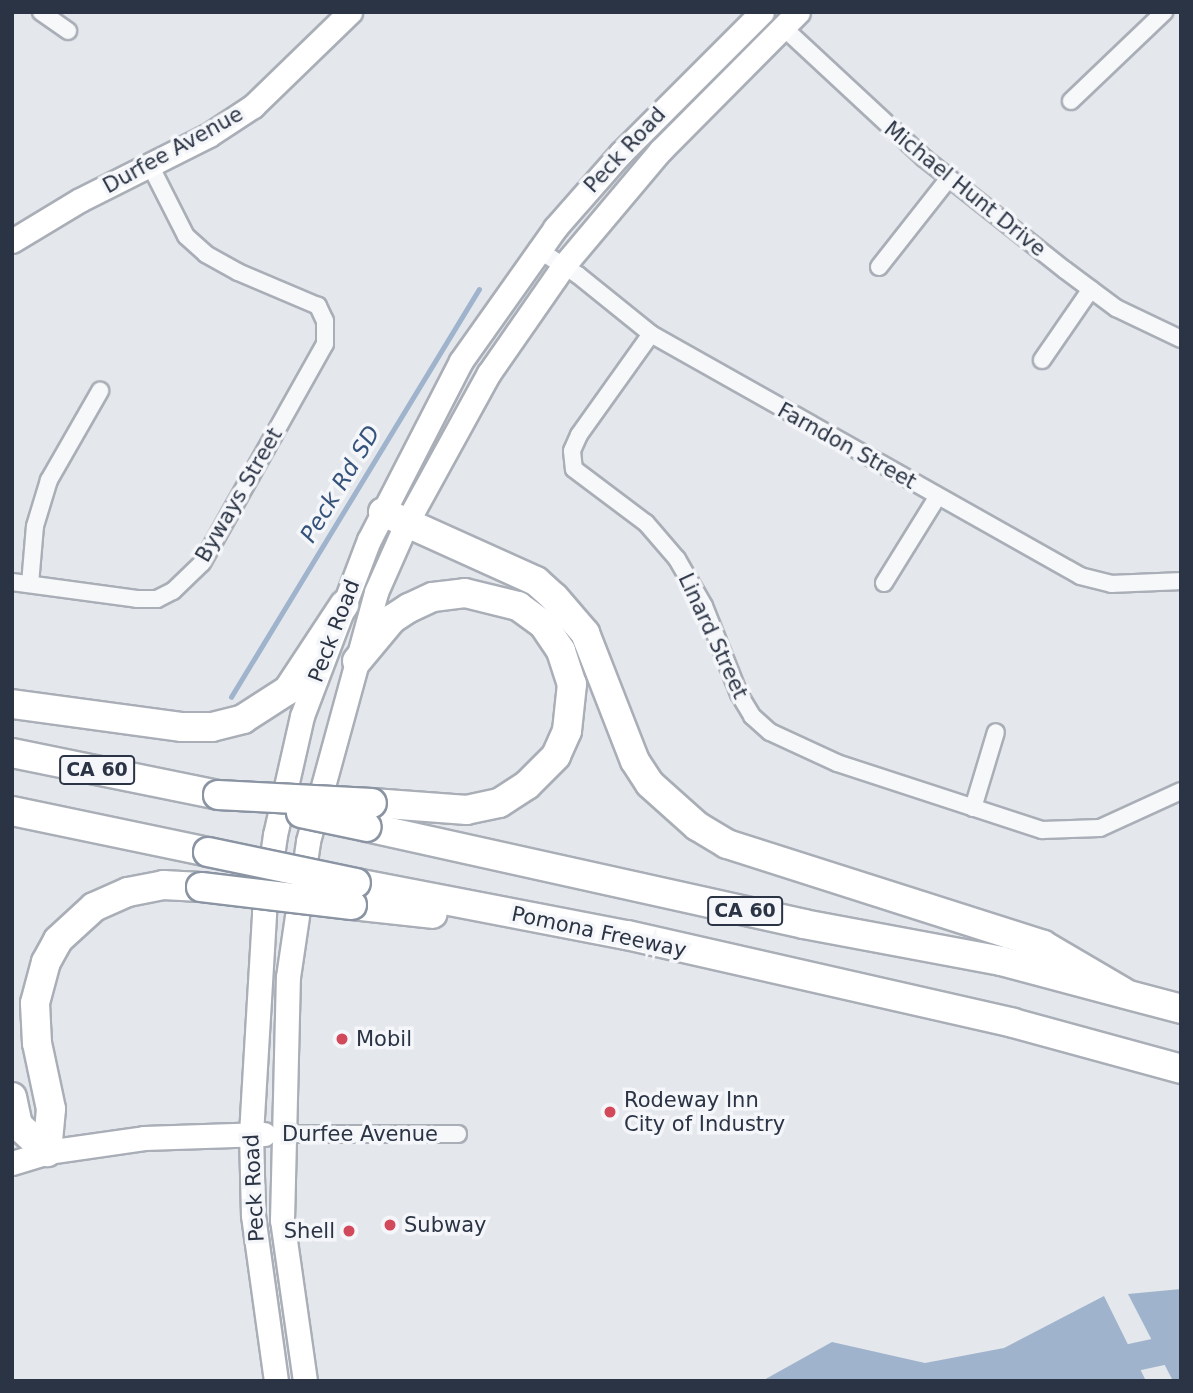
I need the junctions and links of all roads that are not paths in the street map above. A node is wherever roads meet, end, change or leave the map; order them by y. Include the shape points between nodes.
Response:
1 (41, 12) edge
2 (350, 12) edge
3 (762, 12) edge
4 (1164, 12) edge
5 (783, 17) edge
6 (68, 32) dead end
7 (1071, 101) dead end
8 (151, 167) junction
9 (949, 178) junction
10 (12, 241) edge
11 (537, 249) junction
12 (564, 264) junction
13 (878, 267) dead end
14 (1091, 289) junction
15 (651, 334) junction
16 (1181, 339) edge
17 (1042, 360) dead end
18 (100, 391) dead end
19 (938, 496) junction
20 (395, 517) junction
21 (1181, 581) edge
22 (12, 582) edge
23 (884, 583) dead end
24 (30, 584) junction
25 (344, 605) junction
26 (357, 661) junction
27 (12, 704) edge
28 (996, 732) dead end
29 (12, 753) edge
30 (1181, 791) edge
31 (973, 808) junction
32 (12, 811) edge
33 (369, 815) junction
34 (354, 894) junction
35 (1123, 992) junction
36 (1181, 1009) edge
37 (1181, 1069) edge
38 (12, 1097) edge
39 (251, 1134) junction
40 (281, 1134) junction
41 (458, 1134) dead end
42 (47, 1153) junction
43 (12, 1163) edge
44 (276, 1381) edge
45 (305, 1381) edge

1 - 6 street
2 - 8 main road, Durfee Avenue via 253,106
3 - 11 main road, Peck Road via 621,153
4 - 7 street
5 - 9 street, Michael Hunt Drive
5 - 12 main road, Peck Road
8 - 10 main road, Durfee Avenue via 80,200
8 - 24 street, Byways Street via 186,236 206,254 311,301 325,321 325,344 189,579 157,598
9 - 13 street
9 - 14 street, Michael Hunt Drive
11 - 12 street, Farndon Street
11 - 20 main road, Peck Road via 461,361
12 - 15 street, Farndon Street
12 - 20 main road, Peck Road
14 - 16 street, Michael Hunt Drive via 1116,308
14 - 17 street
15 - 19 street, Farndon Street
15 - 31 street, Linard Street via 579,435 572,451 574,469 646,523 677,559 704,606 751,716 770,732 837,763
18 - 24 street via 42,499
19 - 21 street, Farndon Street via 1080,576 1112,584
19 - 23 street
20 - 25 main road, Peck Road
20 - 26 main road, Peck Road
20 - 35 highway via 536,581 573,616 635,761 650,784 697,826 727,844 1043,945
22 - 24 street, Byways Street
25 - 27 highway via 288,690 243,719 212,727 182,727
25 - 39 main road, Peck Road via 302,716 275,835 258,978
26 - 33 highway via 393,619 409,608 433,597 465,593 517,606 543,624 561,651 572,684 567,731 556,757 527,785 499,803 467,810
26 - 40 main road, Peck Road via 308,841 288,977
28 - 31 street
29 - 33 highway, CA 60, bridge via 218,795
30 - 31 street, Linard Street via 1127,819 1074,832 1042,830
32 - 34 highway, Pomona Freeway / CA 60, bridge via 208,852
33 - 35 highway, CA 60 via 804,924 1001,961
34 - 37 highway, Pomona Freeway / CA 60 via 627,935 1013,1023
34 - 42 highway, bridge via 163,886 128,891 94,907 58,940 46,962 36,1003 37,1043 51,1109
35 - 36 highway, CA 60
38 - 42 highway via 18,1125
39 - 40 main road, Durfee Avenue
39 - 42 main road, Durfee Avenue via 144,1138
39 - 44 main road, Peck Road via 253,1215
40 - 41 street, Durfee Avenue
40 - 45 main road, Peck Road via 285,1257
42 - 43 main road, Durfee Avenue

